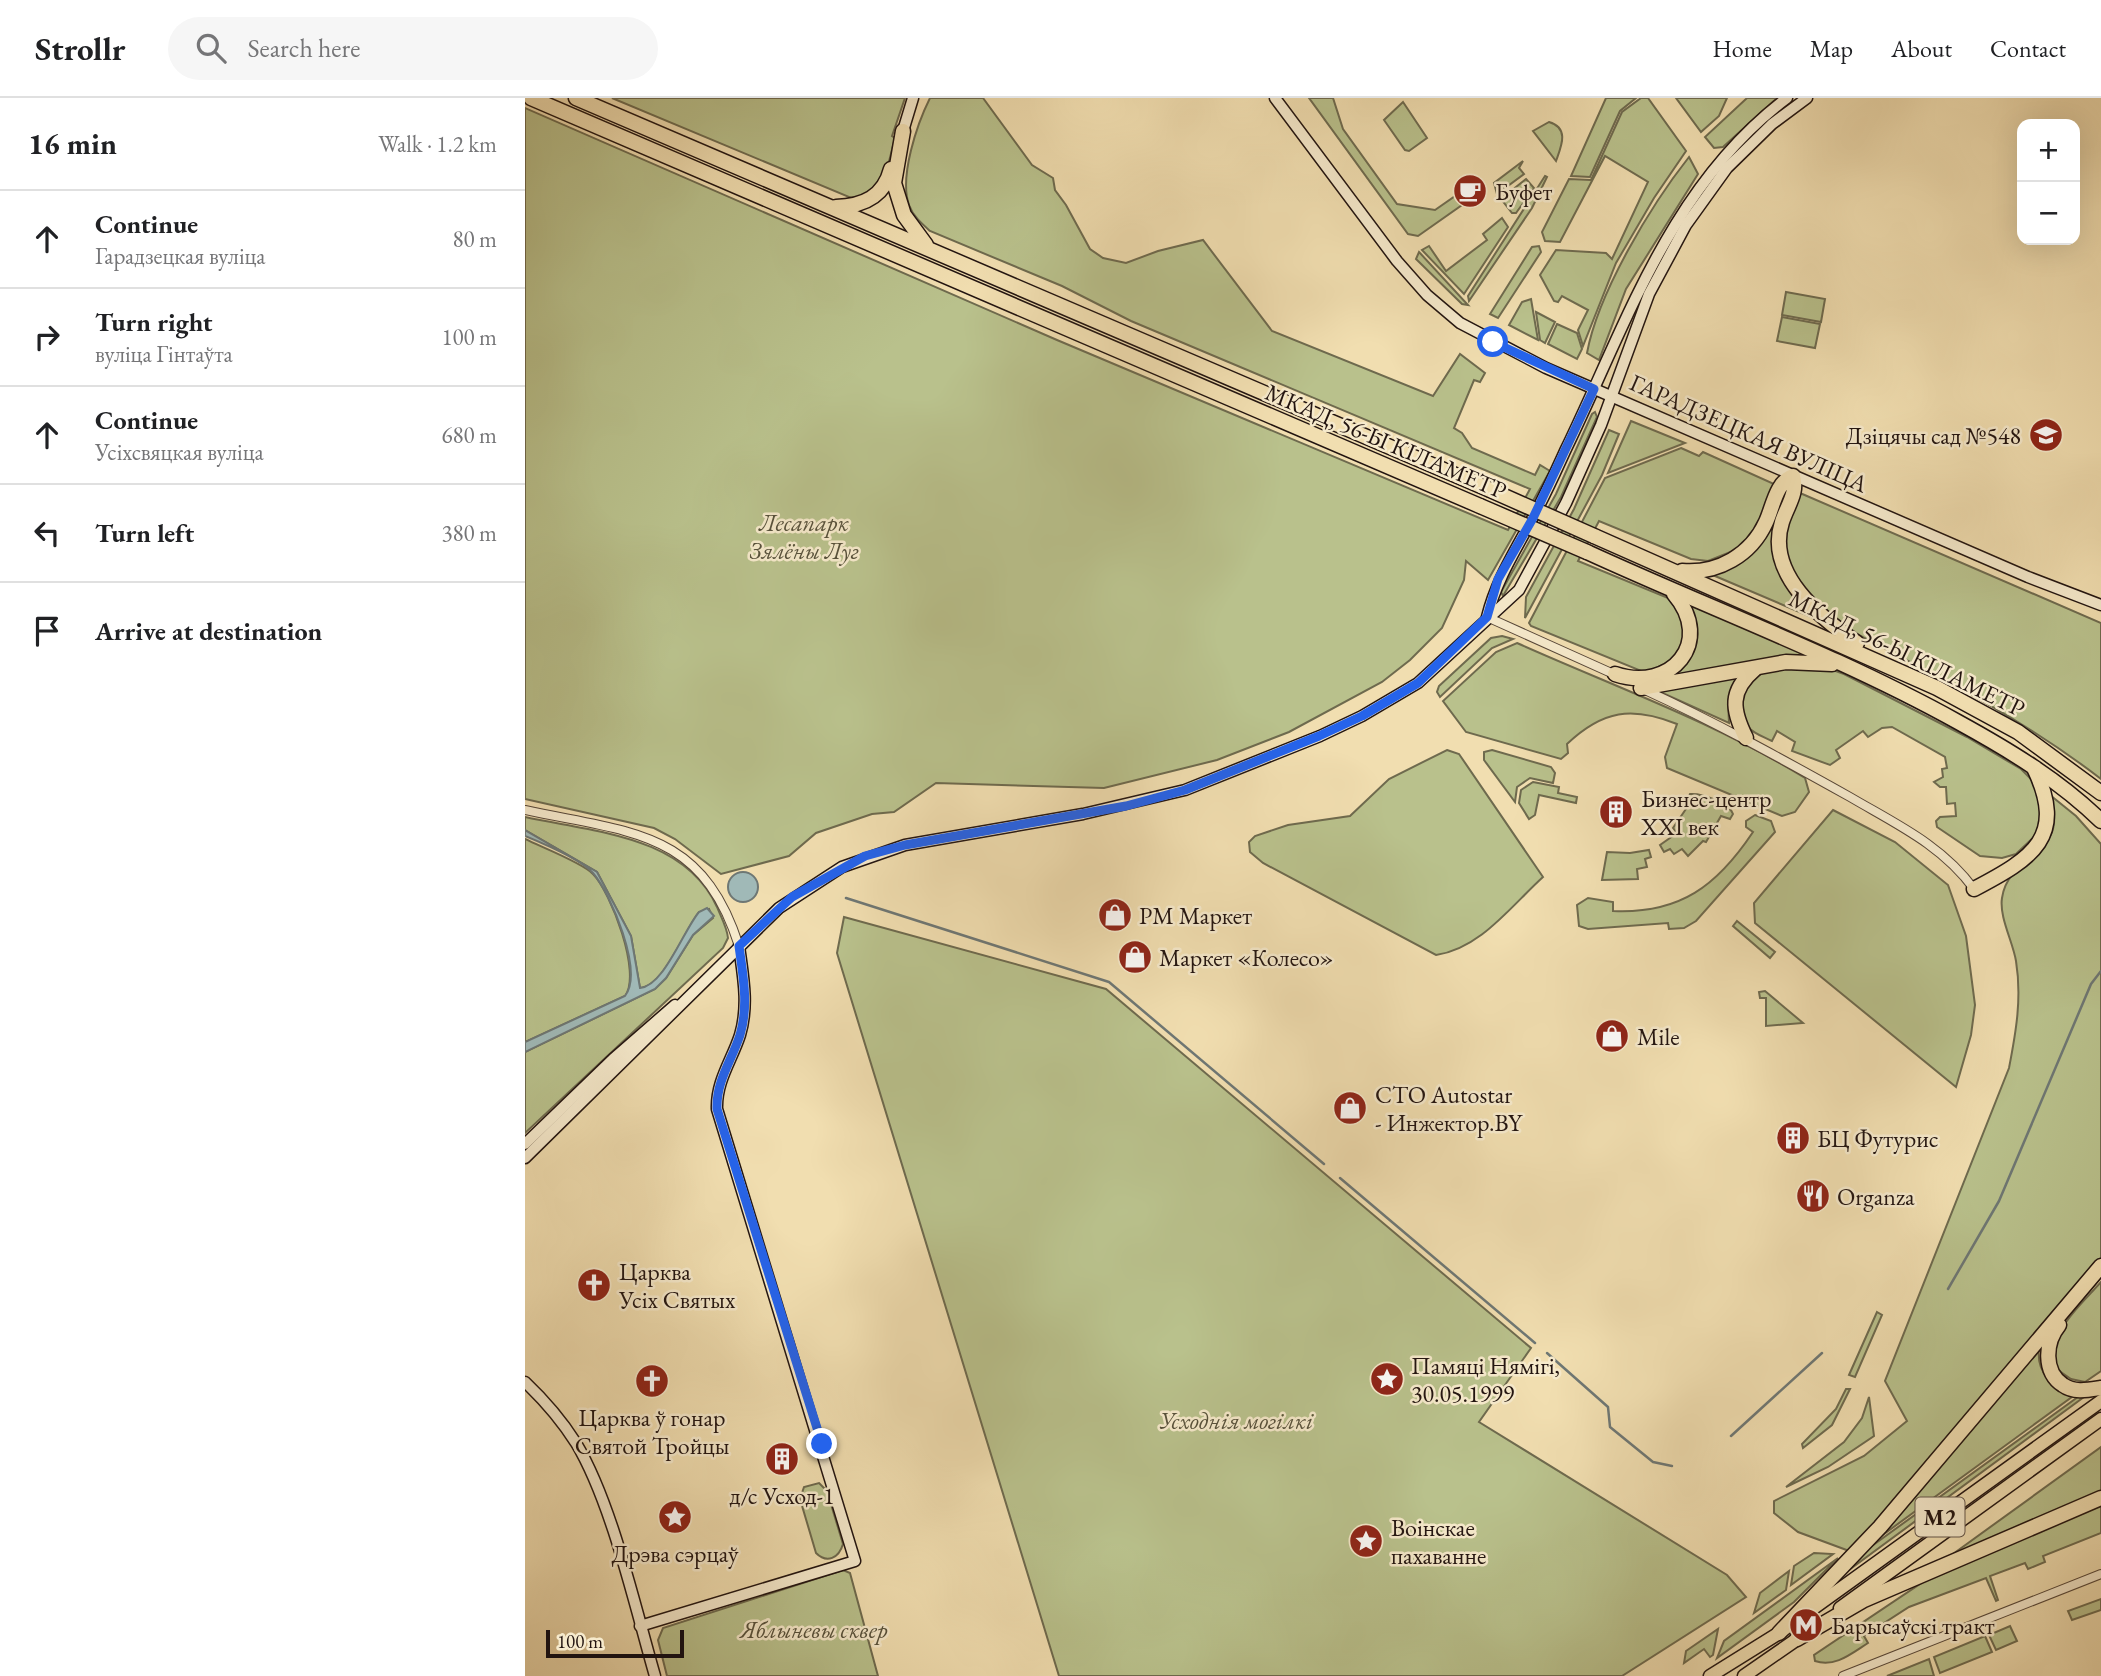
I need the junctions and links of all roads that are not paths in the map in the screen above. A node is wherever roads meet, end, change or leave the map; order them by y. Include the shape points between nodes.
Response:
1 (531, 98) edge
2 (576, 98) edge
3 (913, 98) edge
4 (1275, 98) edge
5 (1787, 98) edge
6 (1807, 98) edge
7 (903, 131) junction
8 (829, 207) junction
9 (929, 249) junction
10 (1594, 389) junction
11 (1611, 396) junction
12 (1793, 476) junction
13 (1673, 569) junction
14 (1672, 591) junction
15 (2101, 605) edge
16 (1487, 617) junction
17 (1890, 665) junction
18 (1847, 666) junction
19 (1755, 668) junction
20 (1615, 674) junction
21 (1641, 688) junction
22 (1747, 738) junction
23 (2033, 766) junction
24 (2101, 793) edge
25 (525, 810) edge
26 (2101, 821) edge
27 (1974, 889) joint
28 (739, 946) junction
29 (680, 1002) junction
30 (525, 1144) edge
31 (525, 1158) edge
32 (2101, 1266) edge
33 (2101, 1275) edge
34 (525, 1382) edge
35 (2101, 1388) edge
36 (2101, 1401) edge
37 (2101, 1419) edge
38 (2101, 1498) edge
39 (2101, 1574) edge
40 (640, 1626) junction
41 (1779, 1633) junction
42 (1797, 1639) junction
43 (655, 1676) edge
44 (1710, 1676) edge
45 (1744, 1676) edge
46 (1843, 1676) edge

1 - 14 highway, МКАД, 56-Ы КІЛАМЕТР, bridge
2 - 8 highway, МКАД, 56-Ы КІЛАМЕТР
3 - 7 main road
4 - 10 main road, ГАРАДЗЕЦКАЯ ВУЛІЦА via 1427,295 1460,323 1493,342
5 - 10 main road via 1735,145 1690,200 1646,273
6 - 11 main road via 1741,153 1707,193 1649,294
7 - 8 highway via 882,190 870,201
7 - 9 highway via 894,183 904,215
8 - 9 highway, МКАД, 56-Ы КІЛАМЕТР
9 - 13 highway, МКАД, 56-Ы КІЛАМЕТР, bridge
10 - 11 main road, ГАРАДЗЕЦКАЯ ВУЛІЦА
10 - 16 main road via 1533,518 1498,579
11 - 12 main road, ГАРАДЗЕЦКАЯ ВУЛІЦА
11 - 16 main road via 1553,529 1519,590
12 - 13 highway via 1783,482 1766,523 1745,551 1714,568
12 - 15 main road, ГАРАДЗЕЦКАЯ ВУЛІЦА
12 - 17 highway via 1794,491 1780,533 1793,583 1825,620
13 - 17 highway, МКАД, 56-Ы КІЛАМЕТР
14 - 18 highway, МКАД, 56-Ы КІЛАМЕТР
14 - 20 highway via 1683,604 1689,626 1688,646 1679,663 1649,680
16 - 20 street
16 - 28 main road via 1418,683 1319,736 1185,790 1126,806 865,856 792,897
17 - 24 highway, МКАД, 56-Ы КІЛАМЕТР via 2018,732
18 - 19 highway via 1786,662
18 - 23 highway, МКАД, 56-Ы КІЛАМЕТР via 1910,695
19 - 21 highway
19 - 22 highway via 1733,703
20 - 21 street
21 - 22 street
22 - 27 street via 1917,835 1959,869
23 - 26 highway, МКАД, 56-Ы КІЛАМЕТР
23 - 27 highway via 2047,799 2047,827 2041,841 2019,862
25 - 28 street via 624,831 681,854 715,890
28 - 29 main road
28 - 40 main road via 745,1010 721,1079 717,1109 855,1561
29 - 30 main road
29 - 31 main road
32 - 41 highway via 1880,1527
33 - 35 highway via 2053,1332 2048,1359 2050,1370 2063,1385 2084,1391
34 - 40 main road via 577,1445 611,1530
36 - 41 main road, М2
37 - 42 main road, М2
38 - 42 highway via 1864,1600
39 - 46 street
40 - 43 main road
41 - 44 main road, М2
42 - 45 main road, М2

